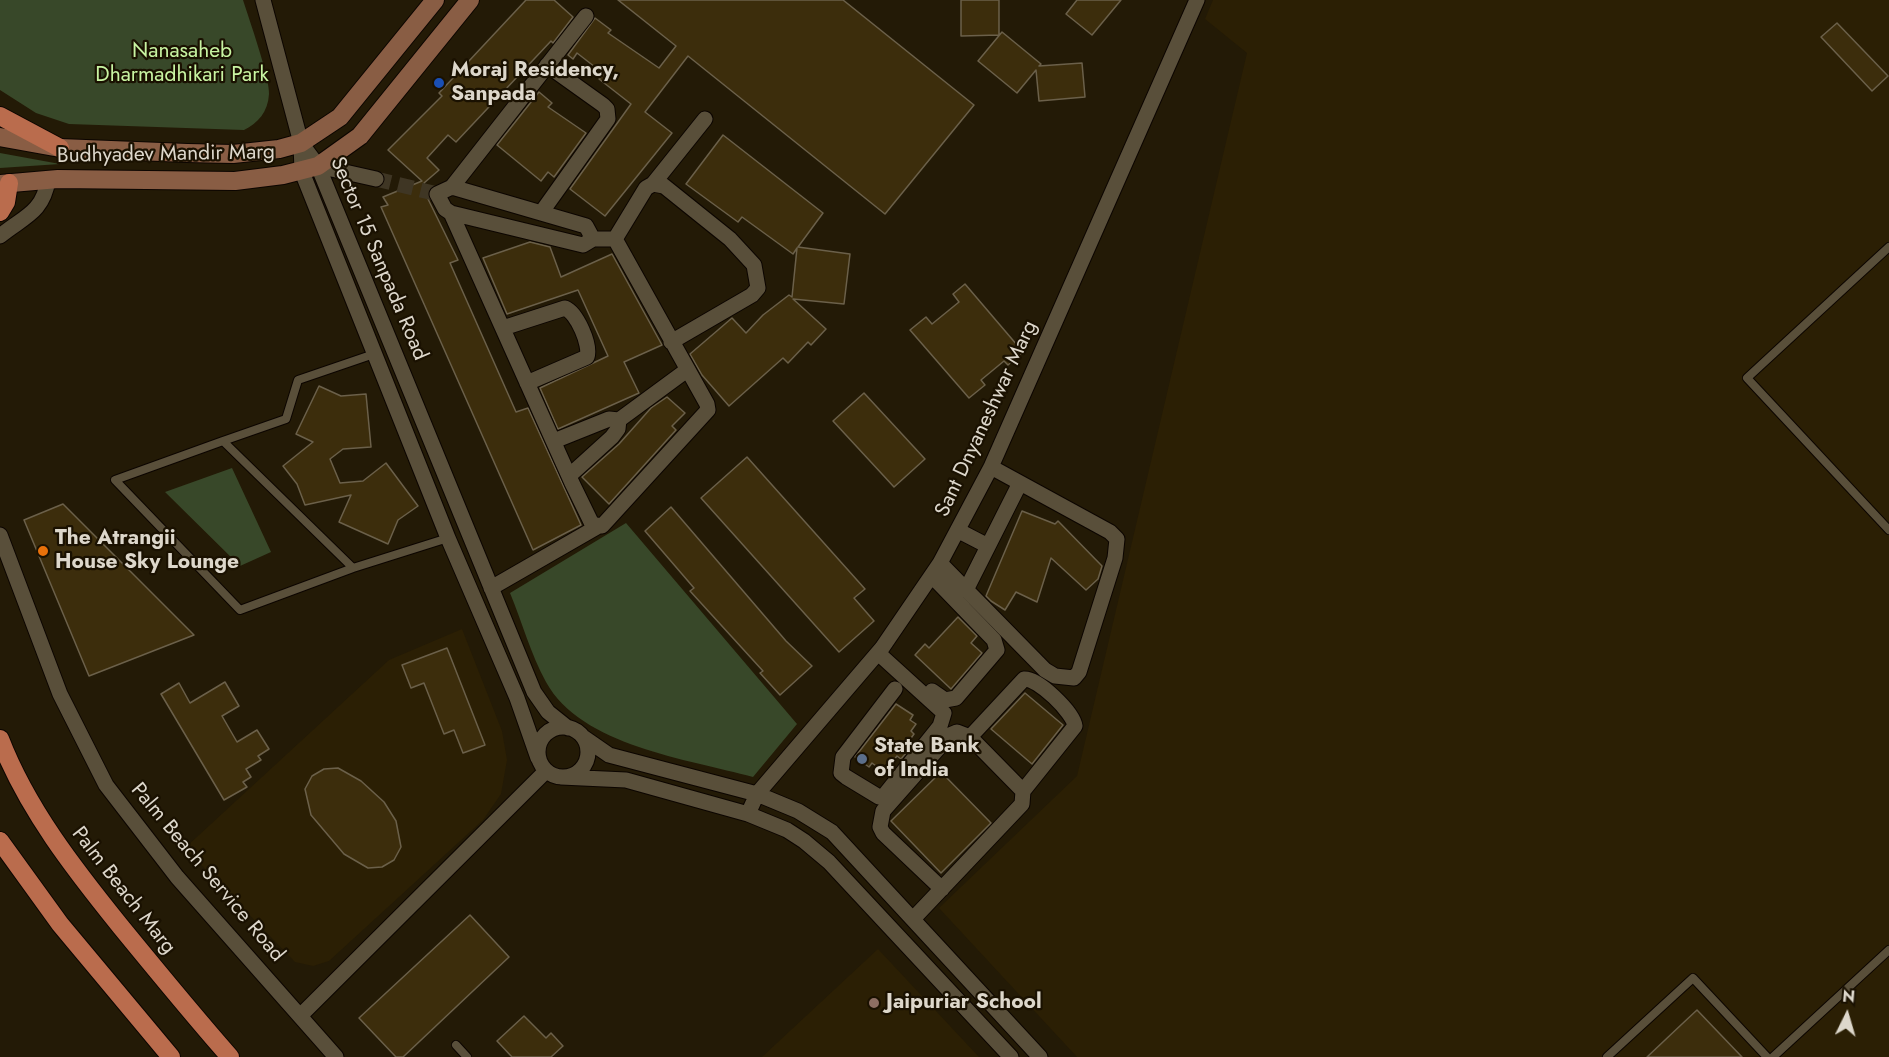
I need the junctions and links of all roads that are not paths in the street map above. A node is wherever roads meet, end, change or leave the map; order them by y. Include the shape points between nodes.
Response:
1 (263, 0) edge
2 (470, 0) edge
3 (480, 0) edge
4 (1197, 0) edge
5 (432, 3) edge
6 (585, 16) dead end
7 (449, 26) junction
8 (547, 65) junction
9 (0, 117) edge
10 (705, 119) dead end
11 (0, 137) edge
12 (301, 143) junction
13 (60, 148) junction
14 (310, 169) junction
15 (375, 179) tunnel mouth
16 (48, 180) junction
17 (4, 184) edge
18 (653, 184) junction
19 (452, 187) junction
20 (0, 212) edge
21 (451, 213) junction
22 (541, 213) junction
23 (0, 236) edge
24 (593, 239) junction
25 (615, 239) junction
26 (1889, 247) edge
27 (503, 328) junction
28 (671, 342) junction
29 (374, 354) junction
30 (687, 370) junction
31 (527, 383) junction
32 (619, 420) junction
33 (223, 441) junction
34 (554, 441) junction
35 (991, 467) junction
36 (569, 476) junction
37 (1020, 483) junction
38 (597, 527) junction
39 (1889, 530) edge
40 (959, 531) junction
41 (0, 535) edge
42 (448, 538) junction
43 (988, 546) junction
44 (353, 568) junction
45 (936, 570) junction
46 (491, 588) junction
47 (966, 590) junction
48 (880, 651) junction
49 (895, 689) dead end
50 (568, 728) junction
51 (582, 737) junction
52 (970, 738) junction
53 (0, 739) edge
54 (542, 765) junction
55 (561, 777) junction
56 (1023, 790) junction
57 (757, 794) junction
58 (748, 814) junction
59 (0, 841) edge
60 (942, 889) junction
61 (913, 919) junction
62 (1889, 950) edge
63 (300, 1016) junction
64 (456, 1045) dead end
65 (171, 1057) edge
66 (231, 1057) edge
67 (336, 1057) edge
68 (467, 1057) edge
69 (1011, 1057) edge
70 (1040, 1057) edge
71 (1607, 1057) edge
72 (1767, 1057) edge
73 (1773, 1057) edge

1 - 12 street
2 - 7 main road
3 - 7 main road
4 - 35 street, Sant Dnyaneshwar Marg
5 - 12 main road, Budhyadev Mandir Marg via 340,117
6 - 8 street
7 - 14 main road, Budhyadev Mandir Marg via 360,135
8 - 19 street
8 - 22 street via 603,105 608,119
9 - 13 main road
10 - 18 street
11 - 13 main road, Budhyadev Mandir Marg
12 - 13 main road, Budhyadev Mandir Marg via 233,154
12 - 14 street, Sector 15 Sanpada Road
14 - 15 street
14 - 16 main road, Budhyadev Mandir Marg via 235,180
14 - 29 street, Sector 15 Sanpada Road
14 - 46 street, Sector 15 Sanpada Road
16 - 17 main road, Budhyadev Mandir Marg
16 - 23 street via 45,197 33,213
17 - 20 main road via 6,202
18 - 25 street via 639,196
18 - 28 street via 664,186 729,239 754,265 759,279 752,295
19 - 21 street via 437,194
19 - 22 street
21 - 24 street via 583,245
21 - 27 street
22 - 24 street via 586,226
24 - 25 street
25 - 28 street
26 - 39 lane via 1747,378
27 - 31 street
27 - 31 street via 565,308 572,312 588,346 587,357
28 - 30 street
29 - 33 lane via 298,380 286,419
29 - 42 street, Sector 15 Sanpada Road
30 - 32 street
30 - 38 street via 707,404 704,416
31 - 34 street
32 - 34 street via 609,419
32 - 36 street via 612,436
33 - 44 lane
33 - 44 lane via 115,480 240,610
34 - 36 street
35 - 37 street
35 - 40 street, Sant Dnyaneshwar Marg
36 - 38 street
37 - 43 street
37 - 47 street via 1117,539 1115,558 1079,672 1074,678 1065,679 1045,670
38 - 46 street
40 - 43 street
40 - 45 street, Sant Dnyaneshwar Marg
41 - 63 street, Palm Beach Service Road via 60,694 106,784 177,877
42 - 44 lane
42 - 54 street, Sector 15 Sanpada Road
43 - 47 street
45 - 47 street
45 - 48 street, Sant Dnyaneshwar Marg
45 - 48 street via 994,640 998,650 994,656 956,698 945,700
46 - 50 street, Sector 15 Sanpada Road via 534,692 548,712
48 - 49 street via 944,713 940,726 883,797 879,797 846,777 840,766
48 - 57 street, Sant Dnyaneshwar Marg
50 - 51 street
50 - 54 street via 552,729 545,734 537,750
51 - 55 street via 588,752 583,767
51 - 57 street via 609,755
52 - 56 street
52 - 56 street via 1024,679 1035,682 1072,713 1075,726
52 - 60 street via 957,732 950,735 880,819 883,833
53 - 66 main road, Palm Beach Marg via 42,822 177,996
54 - 55 street
54 - 63 street
55 - 58 street via 626,780
56 - 60 street via 1023,804
57 - 58 street, Sant Dnyaneshwar Marg
57 - 61 street via 798,811 832,832
58 - 69 street via 787,830 829,862
59 - 65 main road via 60,924
60 - 61 street
61 - 70 street
62 - 73 lane
63 - 67 street, Palm Beach Service Road
64 - 68 lane
71 - 72 lane via 1693,978

